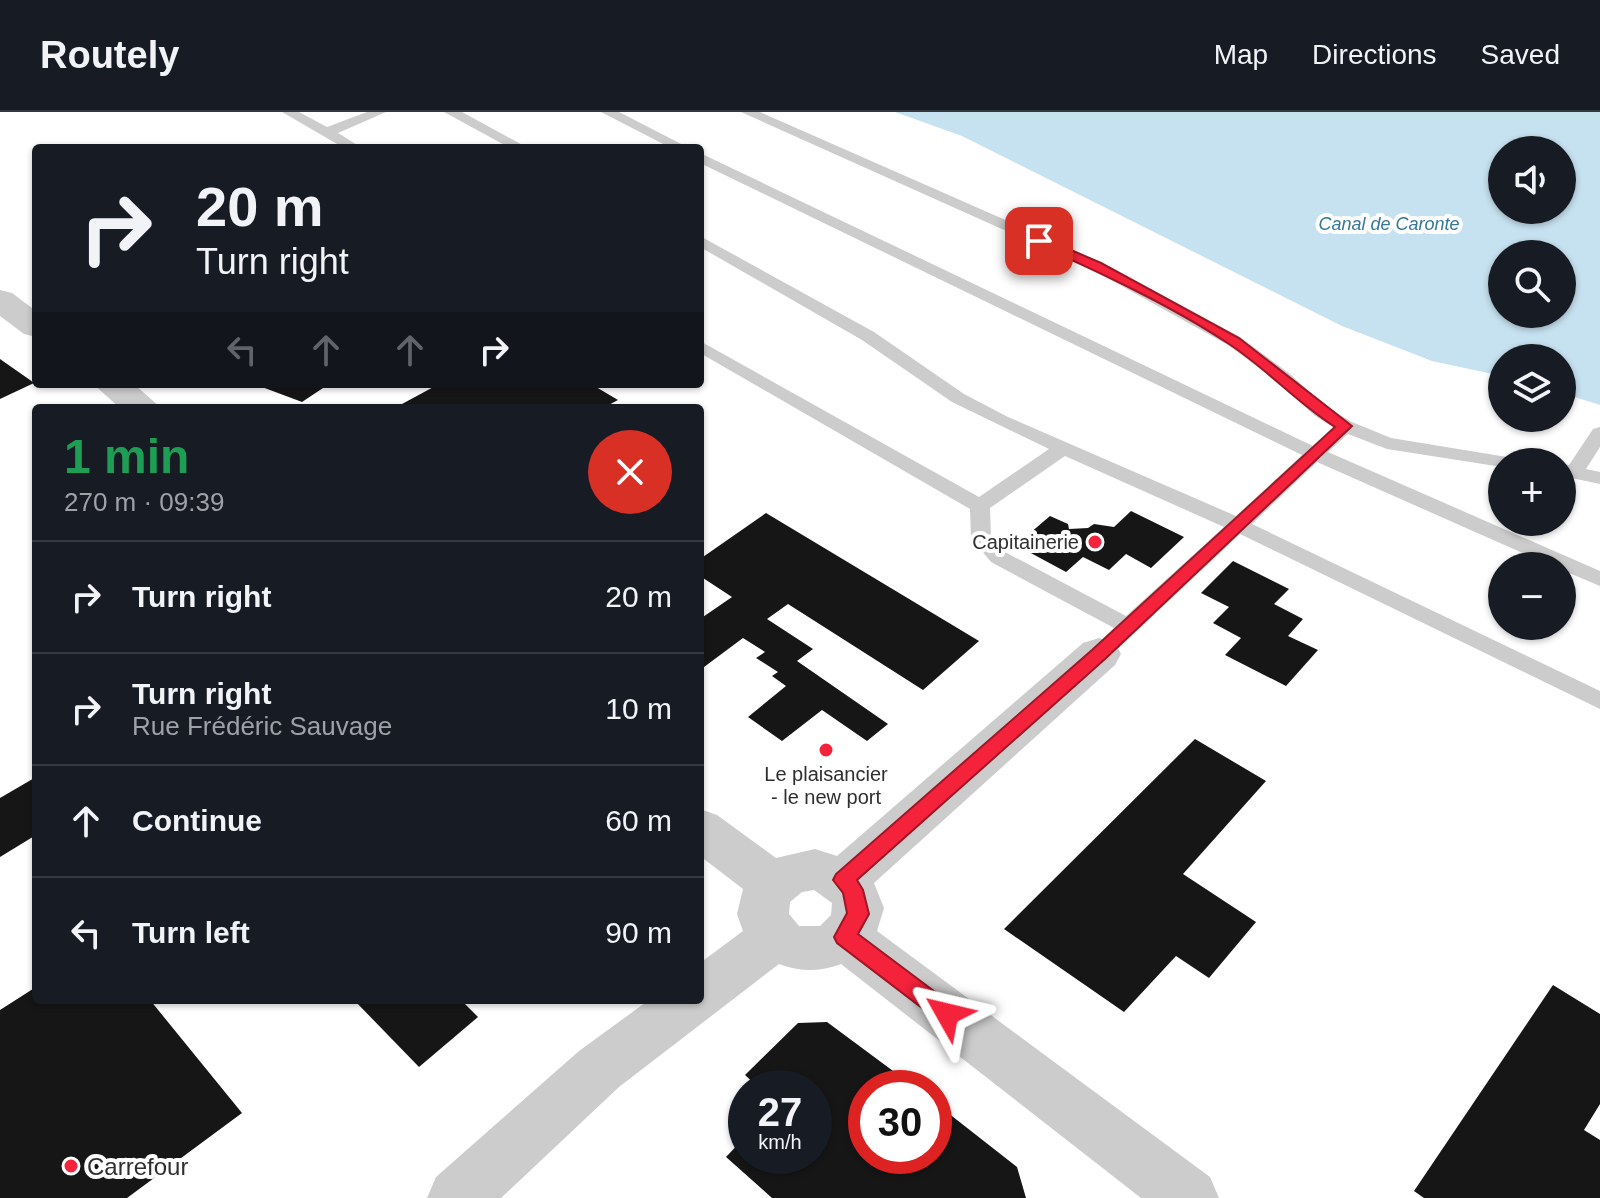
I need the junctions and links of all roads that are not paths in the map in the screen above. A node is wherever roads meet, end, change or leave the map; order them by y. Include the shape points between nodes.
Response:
1 (289, 112) edge
2 (379, 112) edge
3 (451, 112) edge
4 (608, 112) edge
5 (748, 112) edge
6 (328, 132) junction
7 (348, 144) edge
8 (513, 144) edge
9 (674, 144) edge
10 (704, 159) edge
11 (704, 243) edge
12 (0, 300) edge
13 (32, 324) edge
14 (704, 348) edge
15 (116, 388) edge
16 (138, 404) edge
17 (1345, 426) junction
18 (1600, 433) edge
19 (1061, 450) junction
20 (1315, 454) junction
21 (1488, 459) edge
22 (1576, 462) edge
23 (1576, 473) edge
24 (1600, 478) edge
25 (980, 506) junction
26 (1238, 525) junction
27 (1600, 579) edge
28 (1114, 641) junction
29 (1600, 701) edge
30 (704, 832) edge
31 (844, 880) junction
32 (772, 883) junction
33 (775, 937) junction
34 (845, 937) junction
35 (704, 991) edge
36 (686, 1004) edge
37 (457, 1198) edge
38 (1189, 1198) edge

1 - 6 lane
2 - 6 lane
3 - 8 lane
4 - 9 lane
5 - 17 lane via 1097,266 1234,341
6 - 7 lane
10 - 20 lane
11 - 19 lane via 868,336 958,398
12 - 13 street
14 - 25 lane
15 - 16 street
17 - 20 lane
17 - 21 lane via 1387,443
18 - 22 lane
19 - 25 lane
19 - 26 lane
20 - 26 lane
20 - 27 lane
23 - 24 lane
25 - 28 lane via 981,538 998,557
26 - 28 lane
26 - 29 lane
28 - 31 street
30 - 32 street
31 - 32 street via 815,869 798,870
31 - 34 street via 853,890 858,914
32 - 33 street via 764,893 762,917
33 - 34 street via 810,949
33 - 35 street
34 - 38 street
36 - 37 street via 599,1069

